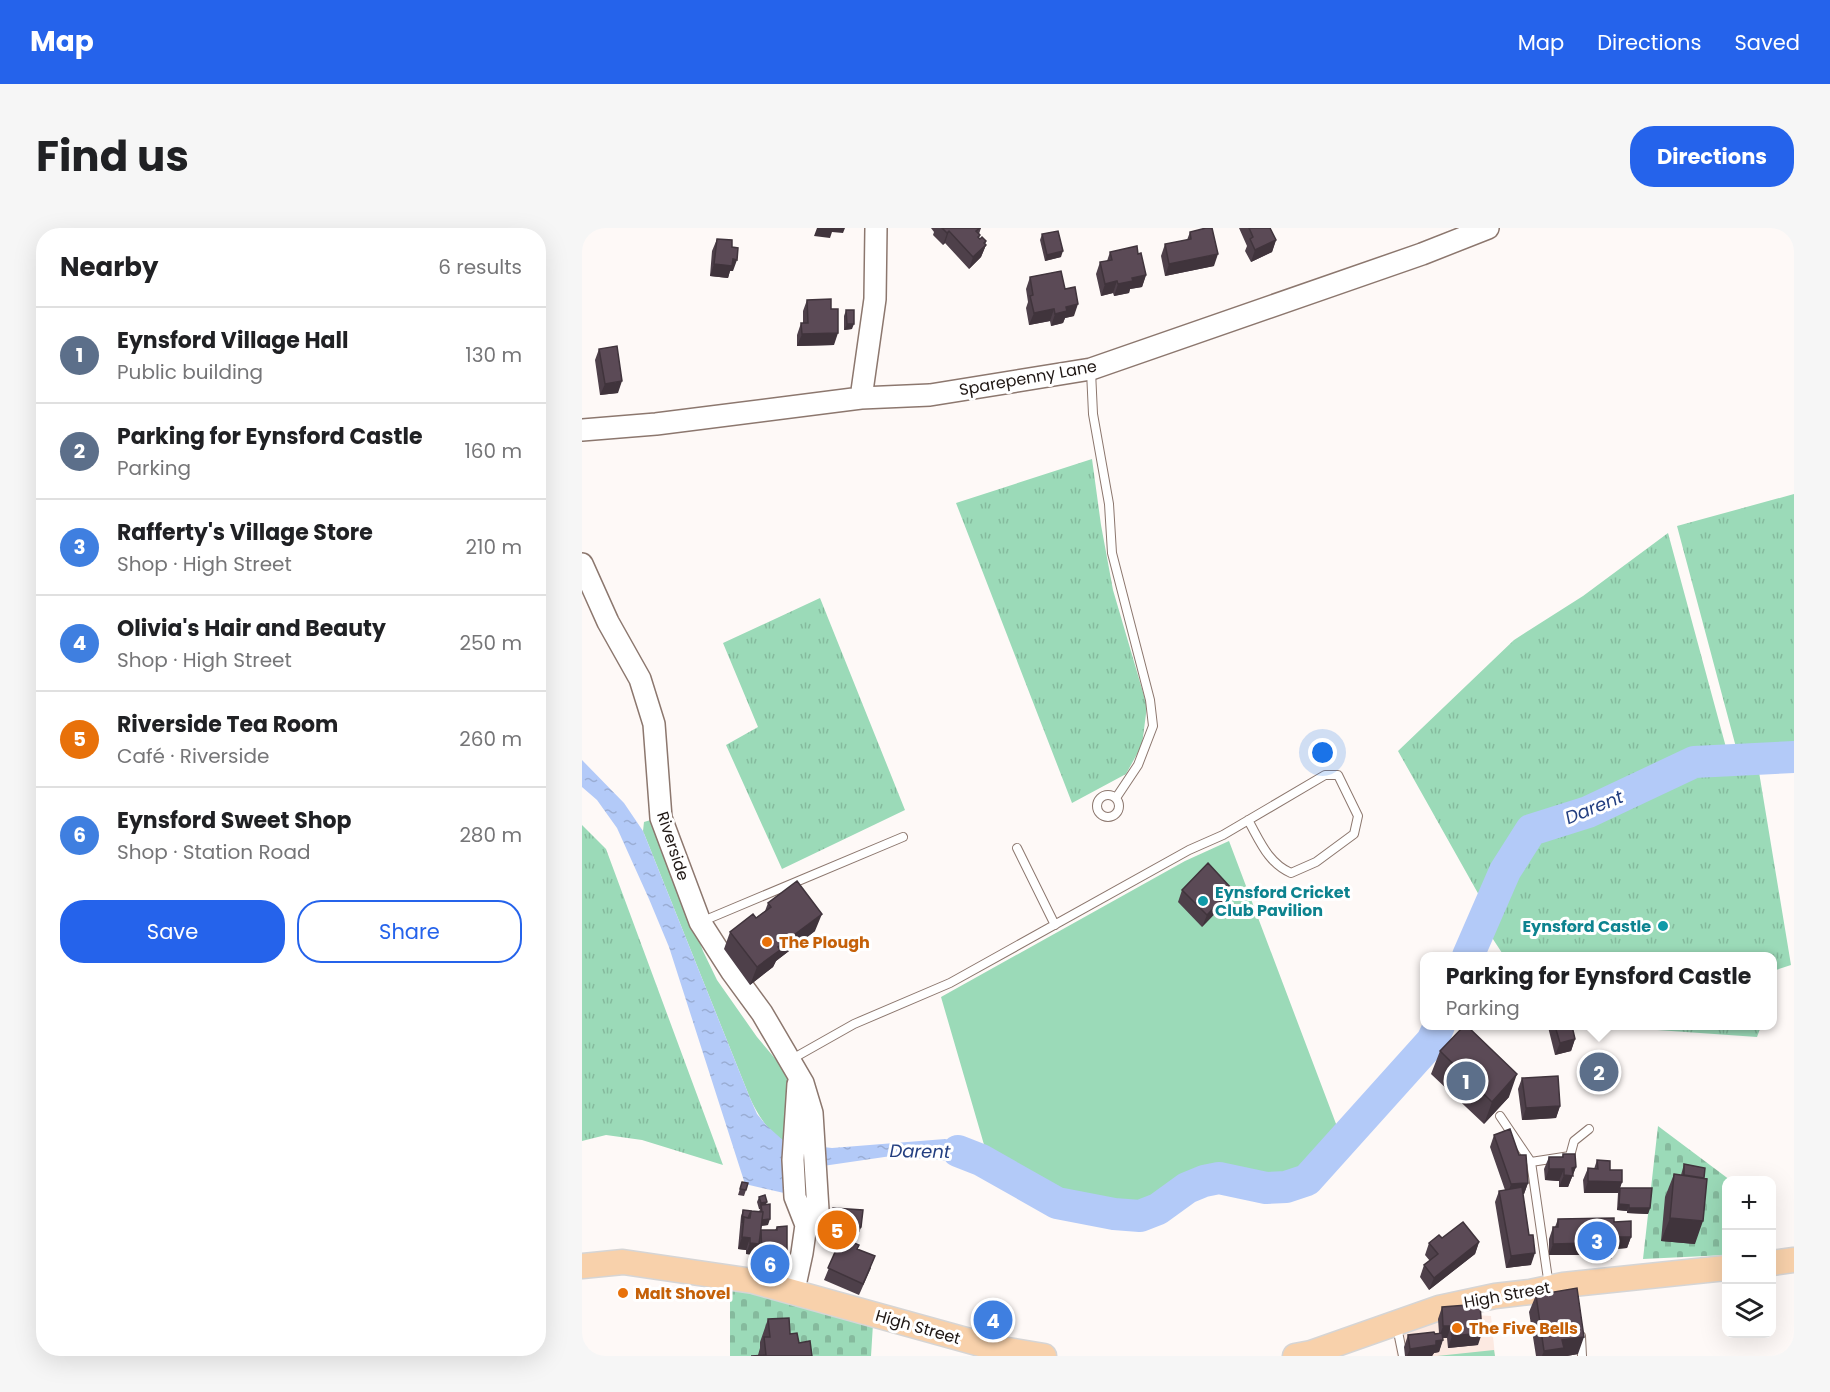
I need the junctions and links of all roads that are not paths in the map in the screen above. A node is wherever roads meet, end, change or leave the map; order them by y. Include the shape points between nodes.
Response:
1 (876, 228) edge
2 (1488, 228) edge
3 (1091, 369) junction
4 (861, 398) junction
5 (582, 430) edge
6 (582, 564) edge
7 (1116, 798) dead end
8 (1248, 820) junction
9 (903, 837) dead end
10 (1017, 848) dead end
11 (700, 922) junction
12 (1055, 925) junction
13 (795, 1068) junction
14 (1500, 1116) dead end
15 (1589, 1129) dead end
16 (1531, 1162) junction
17 (812, 1218) junction
18 (1794, 1260) edge
19 (1776, 1262) edge
20 (582, 1266) edge
21 (1722, 1269) edge
22 (1549, 1287) junction
23 (794, 1290) junction
24 (1396, 1323) junction
25 (1580, 1331) edge
26 (1044, 1356) edge
27 (1295, 1356) edge
28 (1403, 1356) edge
29 (1582, 1356) edge

1 - 4 street via 875,299
2 - 3 street, Sparepenny Lane
3 - 4 street, Sparepenny Lane via 930,395
3 - 7 lane via 1093,414 1109,504 1112,553 1150,700 1153,726 1138,765
4 - 5 street, Sparepenny Lane
6 - 11 street, Riverside via 640,679 654,724 661,818
8 - 8 lane via 1279,868 1291,873 1316,862 1354,834 1358,816 1338,775 1325,775
8 - 12 lane
9 - 11 lane
10 - 12 lane
11 - 13 street, Riverside
12 - 13 lane via 950,983 854,1024
13 - 17 street, Riverside via 812,1113
13 - 17 street, Riverside via 795,1197
14 - 16 lane
15 - 16 lane via 1574,1141 1570,1155
16 - 22 lane
17 - 23 street, Riverside
18 - 19 main road
20 - 23 main road, High Street via 623,1262
21 - 22 main road, High Street via 1577,1289
22 - 24 main road, High Street via 1439,1308
23 - 26 main road, High Street via 984,1345
24 - 27 main road, High Street
24 - 28 lane
25 - 29 lane

